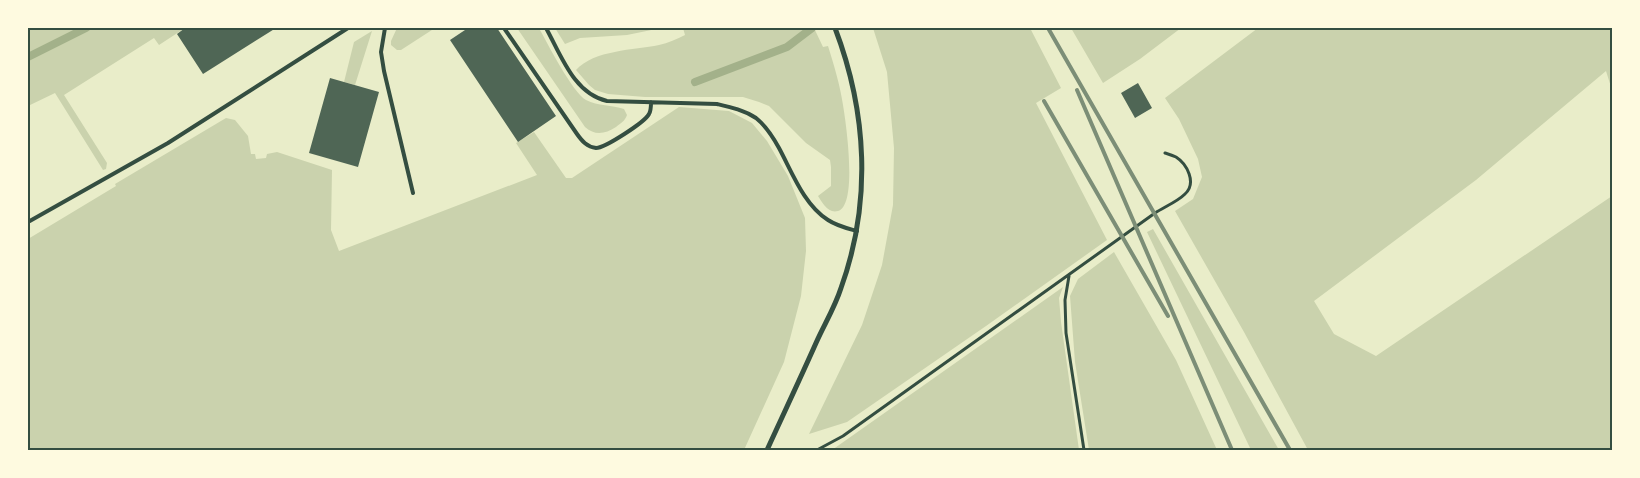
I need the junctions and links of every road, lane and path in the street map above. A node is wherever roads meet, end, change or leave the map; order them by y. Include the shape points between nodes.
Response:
1 (348, 28) edge
2 (386, 28) edge
3 (504, 28) edge
4 (546, 28) edge
5 (835, 28) edge
6 (651, 102) junction
7 (1164, 153) dead end
8 (413, 193) dead end
9 (28, 222) edge
10 (857, 231) junction
11 (1069, 276) junction
12 (767, 450) edge
13 (818, 450) edge
14 (1084, 450) edge

1 - 9 lane via 168,143
2 - 8 lane via 382,52 384,70
3 - 6 lane via 581,140 589,146 602,147 637,125 649,114
4 - 6 lane via 572,76 588,94 607,102
5 - 10 street via 845,53 861,132 862,191
6 - 10 lane via 716,104 752,116 770,133 818,212 836,224
7 - 11 path via 1174,156 1187,170 1190,187 1186,194
10 - 12 street via 841,289
11 - 13 path via 843,436
11 - 14 path via 1065,300 1066,334

